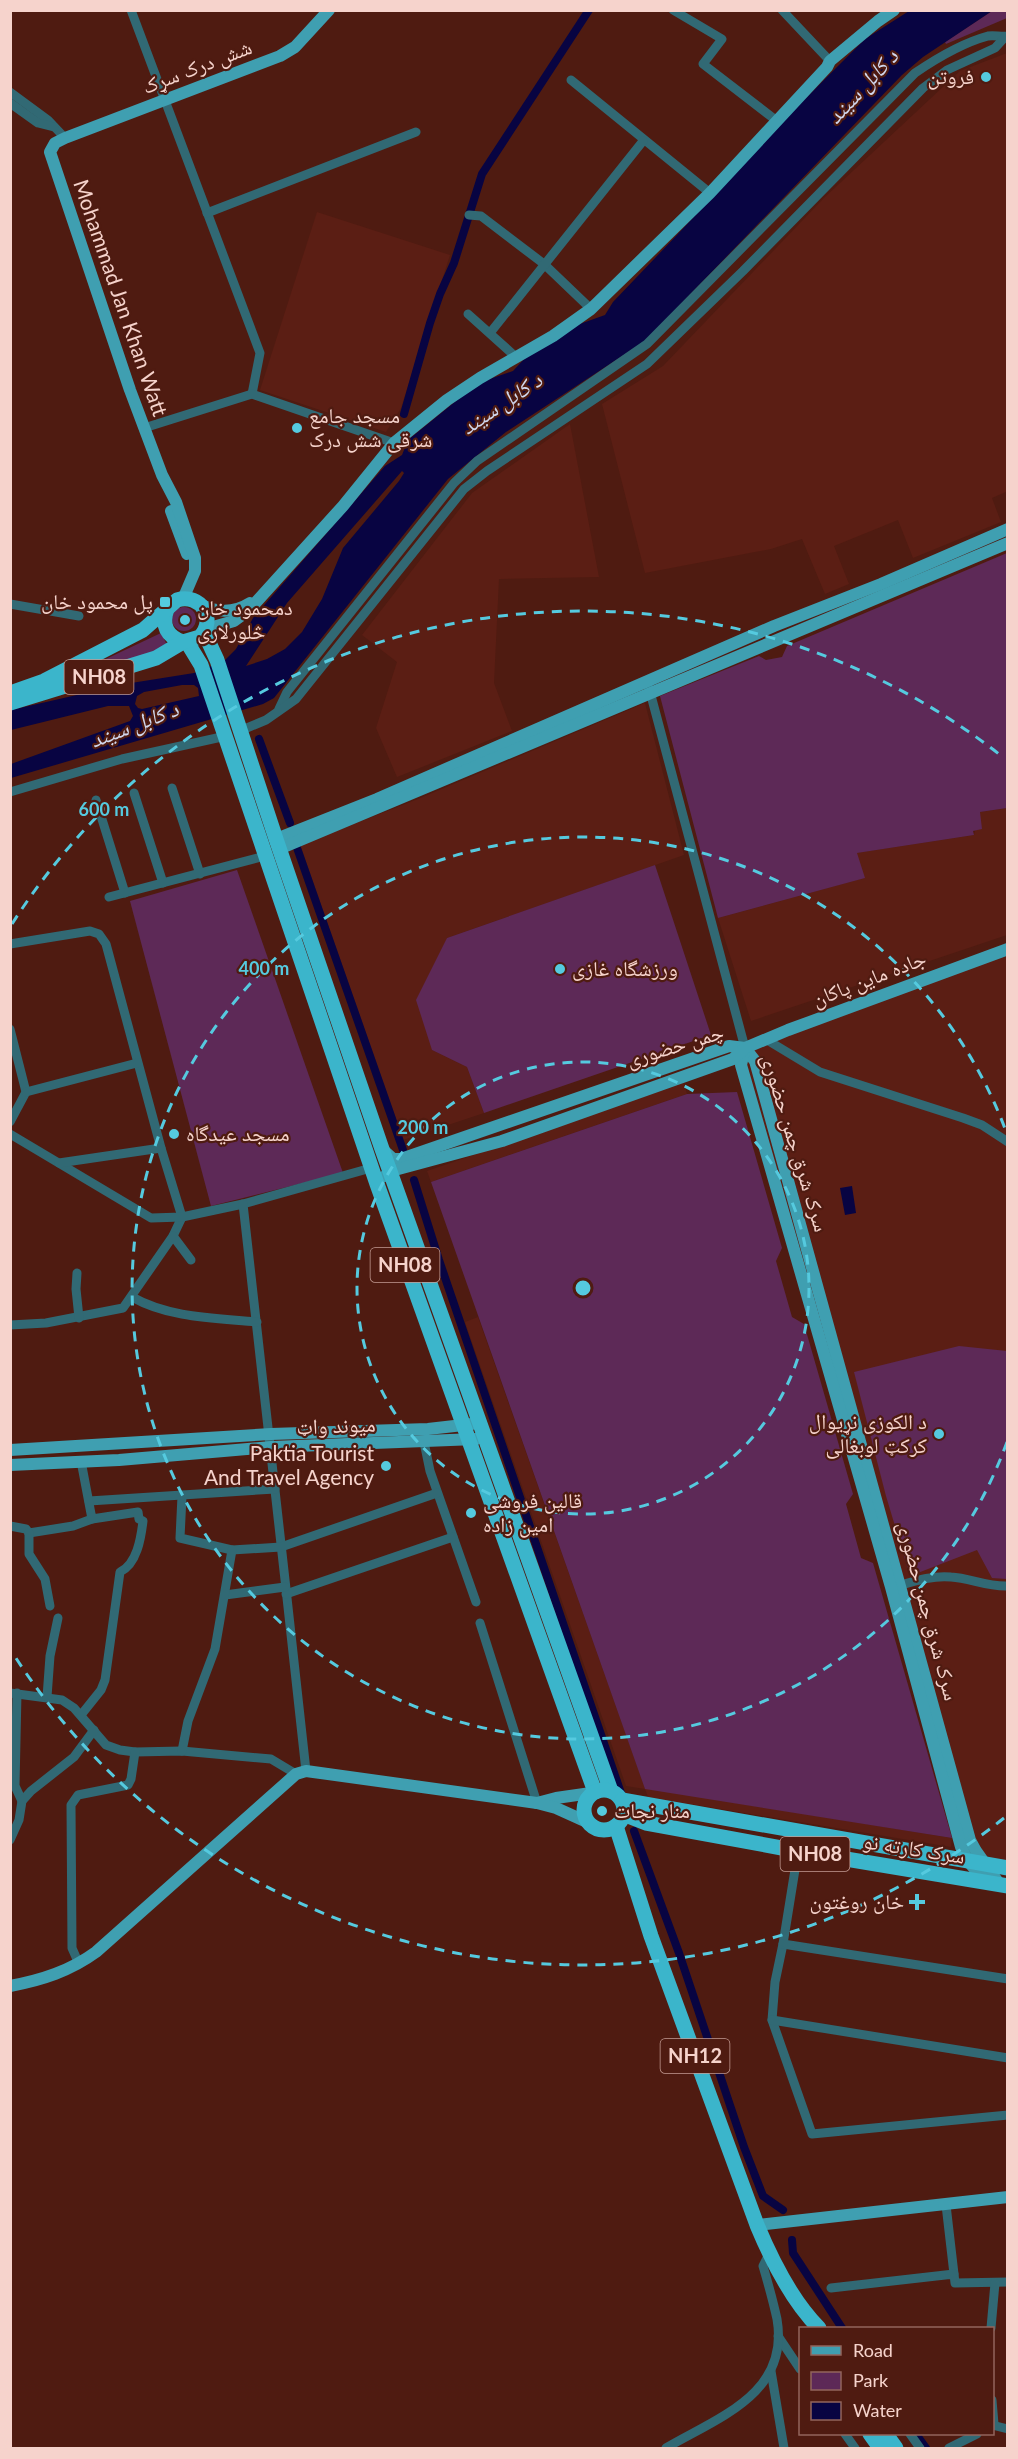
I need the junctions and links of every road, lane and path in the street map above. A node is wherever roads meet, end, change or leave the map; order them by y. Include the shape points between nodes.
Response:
1 (131, 10) edge
2 (329, 10) edge
3 (674, 10) edge
4 (782, 10) edge
5 (894, 10) edge
6 (690, 14) edge
7 (1006, 36) edge
8 (830, 61) junction
9 (571, 80) dead end
10 (10, 92) edge
11 (165, 101) junction
12 (10, 103) edge
13 (777, 122) junction
14 (56, 127) junction
15 (416, 132) dead end
16 (65, 138) junction
17 (643, 141) junction
18 (710, 193) junction
19 (207, 213) junction
20 (469, 215) dead end
21 (544, 264) junction
22 (591, 309) junction
23 (468, 314) dead end
24 (490, 333) junction
25 (516, 357) junction
26 (252, 394) junction
27 (144, 428) junction
28 (394, 443) junction
29 (435, 506) junction
30 (444, 513) junction
31 (1008, 529) edge
32 (1008, 543) edge
33 (260, 595) junction
34 (176, 603) junction
35 (10, 604) edge
36 (202, 605) junction
37 (79, 616) dead end
38 (205, 631) junction
39 (185, 642) junction
40 (649, 688) junction
41 (10, 693) edge
42 (10, 703) edge
43 (278, 712) junction
44 (242, 730) junction
45 (226, 736) junction
46 (172, 788) dead end
47 (10, 792) edge
48 (134, 793) dead end
49 (96, 800) dead end
50 (273, 848) junction
51 (200, 874) junction
52 (163, 883) junction
53 (125, 893) junction
54 (109, 897) dead end
55 (10, 944) edge
56 (1008, 949) edge
57 (10, 1029) edge
58 (766, 1040) junction
59 (745, 1048) junction
60 (137, 1063) junction
61 (363, 1091) junction
62 (26, 1092) junction
63 (349, 1104) junction
64 (10, 1122) edge
65 (10, 1134) edge
66 (1008, 1142) edge
67 (161, 1148) junction
68 (382, 1149) junction
69 (59, 1163) junction
70 (371, 1168) junction
71 (391, 1171) junction
72 (376, 1184) junction
73 (243, 1204) junction
74 (182, 1217) junction
75 (172, 1236) junction
76 (191, 1260) dead end
77 (77, 1273) dead end
78 (132, 1296) junction
79 (79, 1318) junction
80 (257, 1322) junction
81 (10, 1325) edge
82 (478, 1422) junction
83 (465, 1434) junction
84 (484, 1438) junction
85 (271, 1441) junction
86 (424, 1442) junction
87 (10, 1450) edge
88 (81, 1461) junction
89 (10, 1465) edge
90 (275, 1489) junction
91 (437, 1493) junction
92 (182, 1496) junction
93 (89, 1501) junction
94 (92, 1519) junction
95 (10, 1526) edge
96 (29, 1533) junction
97 (453, 1537) junction
98 (281, 1547) junction
99 (232, 1550) junction
100 (896, 1586) junction
101 (1008, 1586) edge
102 (286, 1591) junction
103 (225, 1595) junction
104 (476, 1602) dead end
105 (50, 1606) dead end
106 (58, 1618) dead end
107 (480, 1623) dead end
108 (14, 1693) edge
109 (46, 1696) junction
110 (81, 1715) junction
111 (94, 1730) junction
112 (182, 1751) junction
113 (135, 1752) junction
114 (301, 1772) junction
115 (593, 1793) junction
116 (22, 1801) junction
117 (537, 1803) junction
118 (615, 1812) junction
119 (587, 1822) junction
120 (10, 1840) edge
121 (798, 1851) junction
122 (968, 1861) junction
123 (987, 1864) junction
124 (1008, 1868) edge
125 (998, 1885) edge
126 (783, 1944) junction
127 (78, 1964) junction
128 (1008, 1979) edge
129 (10, 1986) edge
130 (772, 2020) junction
131 (1008, 2058) edge
132 (1008, 2115) edge
133 (1008, 2197) edge
134 (946, 2205) junction
135 (757, 2225) junction
136 (769, 2254) junction
137 (954, 2274) junction
138 (1008, 2282) edge
139 (995, 2283) junction
140 (831, 2288) dead end
141 (809, 2323) edge
142 (991, 2327) edge
143 (778, 2336) junction
144 (799, 2366) edge
145 (771, 2371) junction
146 (846, 2435) edge
147 (871, 2435) edge
148 (887, 2435) edge
149 (911, 2435) edge
150 (973, 2435) edge
151 (666, 2448) edge
152 (784, 2448) edge
153 (855, 2448) edge
154 (880, 2448) edge
155 (896, 2448) edge
156 (920, 2448) edge
157 (949, 2448) edge

1 - 11 street
2 - 11 main road, شش درک سړک via 295,47 280,56
3 - 6 street
4 - 8 street
5 - 8 main road
6 - 13 street via 722,39 703,64
7 - 29 street via 991,35 977,40 915,73 647,344 477,461
7 - 30 street via 995,48 947,70 922,88 647,364 487,471 464,489
8 - 13 main road
9 - 17 street
10 - 14 street
11 - 16 main road, شش درک سړک
11 - 19 street
12 - 14 street via 38,123
13 - 18 main road
14 - 16 street
15 - 19 street
16 - 27 main road, Mohammad Jan Khan Watt via 52,146 50,152
17 - 18 street
17 - 21 street
18 - 22 main road
19 - 26 street via 260,353
20 - 21 street via 481,216
21 - 22 street
21 - 24 street
22 - 25 main road
23 - 24 street
24 - 25 street
25 - 28 main road via 447,400
26 - 27 street
26 - 28 street
27 - 34 main road, Mohammad Jan Khan Watt via 176,502 195,562 195,571
28 - 33 main road via 343,506
29 - 30 street
29 - 43 street via 287,692
30 - 43 street via 296,699
31 - 40 main road via 774,626
32 - 40 main road
33 - 36 main road via 229,611
33 - 38 main road via 234,621
34 - 36 highway via 196,601
34 - 39 highway, NH08 via 164,623 177,640
34 - 41 highway, NH08 via 143,630 44,681
35 - 37 street
36 - 38 highway, NH08 via 207,616
38 - 39 highway, NH08
38 - 44 highway, NH08
39 - 42 highway, NH08 via 156,658
39 - 45 highway, NH08 via 201,665
40 - 50 main road via 371,812
40 - 59 street
43 - 44 street
44 - 50 highway, NH08
45 - 47 street via 122,759
45 - 50 highway, NH08
46 - 51 street
48 - 52 street
49 - 53 street
50 - 51 street
50 - 61 highway, NH08
50 - 63 highway, NH08
51 - 52 street
52 - 53 street
53 - 54 street
55 - 60 street via 90,931 99,934 106,944
56 - 58 main road, جاده ماین پاکان
57 - 62 street
58 - 59 main road, جاده ماین پاکان
58 - 66 street via 820,1072 982,1125
59 - 68 main road, چمن حضوری via 729,1046 401,1159 393,1159
59 - 71 main road, چمن حضوری via 733,1059 502,1141
59 - 100 main road, سرک شرق چمن حضوری via 741,1065
60 - 62 street
60 - 67 street
61 - 63 highway
61 - 68 highway, NH08
62 - 64 street
63 - 70 highway, NH08
65 - 69 street
67 - 69 street
67 - 74 street
68 - 71 highway, NH08
69 - 74 street via 151,1218
70 - 72 highway, NH08
70 - 73 street
71 - 72 main road, چمن حضوری
71 - 82 highway, NH08
72 - 83 highway, NH08
73 - 74 street
73 - 80 street
74 - 75 street
75 - 76 street
75 - 78 street
77 - 79 street
78 - 79 street via 123,1308
78 - 80 street via 149,1306 194,1316
79 - 81 street
80 - 85 street
82 - 83 main road, میوند واټ
82 - 84 highway, NH08
83 - 84 main road, میوند واټ
83 - 85 main road, میوند واټ
83 - 86 main road, میوند واټ
83 - 115 highway, NH08
84 - 118 highway, NH08
85 - 86 main road, میوند واټ
85 - 87 main road, میوند واټ
85 - 88 main road, میوند واټ
85 - 90 street
86 - 91 street
88 - 89 main road, میوند واټ
88 - 93 street
90 - 92 street
90 - 98 street
91 - 97 street
91 - 98 street
92 - 93 street
92 - 99 street via 180,1538
93 - 94 street
94 - 96 street
94 - 110 street via 138,1512 143,1521 141,1538 128,1568 120,1572 105,1680
95 - 96 street
96 - 105 street via 29,1554 45,1579
97 - 102 street
97 - 104 street
98 - 99 street
98 - 102 street
99 - 103 street
100 - 101 street via 951,1577
100 - 122 main road, سرک شرق چمن حضوری via 961,1847
100 - 123 main road, سرک شرق چمن حضوری via 970,1840
102 - 103 street
102 - 114 street
103 - 112 street via 215,1648 188,1721
106 - 109 street
107 - 117 street
108 - 109 street
108 - 116 street via 15,1786
109 - 110 street via 62,1700
110 - 111 street
111 - 113 street via 106,1745
111 - 116 street via 74,1757
112 - 113 street
112 - 114 street via 271,1759
113 - 127 street via 128,1785 78,1796 71,1805 72,1948
114 - 117 main road
114 - 127 main road
115 - 117 main road
115 - 118 highway
115 - 119 highway via 584,1804
116 - 120 street
117 - 119 main road
118 - 119 highway via 592,1827
118 - 121 highway, سرک کارته نو / NH08 via 646,1822
118 - 122 highway, سرک کارته نو / NH08
118 - 135 highway, NH12 via 651,1936
121 - 125 highway, سرک کارته نو / NH08
121 - 126 street
122 - 123 highway, سرک کارته نو / NH08
122 - 125 main road, سرک کارته نو
123 - 124 highway, سرک کارته نو / NH08
123 - 125 main road, سرک شرق چمن حضوری
126 - 128 street
126 - 130 street via 774,1982
127 - 129 main road via 58,1974
130 - 131 street
130 - 132 street via 812,2134
133 - 134 main road
134 - 135 main road
134 - 137 street
135 - 136 highway, NH12
136 - 141 highway, NH12
136 - 143 street via 763,2266
137 - 139 street via 955,2283
137 - 140 street
138 - 139 street
139 - 142 street
143 - 144 street
143 - 145 street
145 - 151 street via 752,2395 729,2414
145 - 152 street
146 - 153 street
147 - 154 highway
148 - 155 highway
149 - 156 street
150 - 157 street

